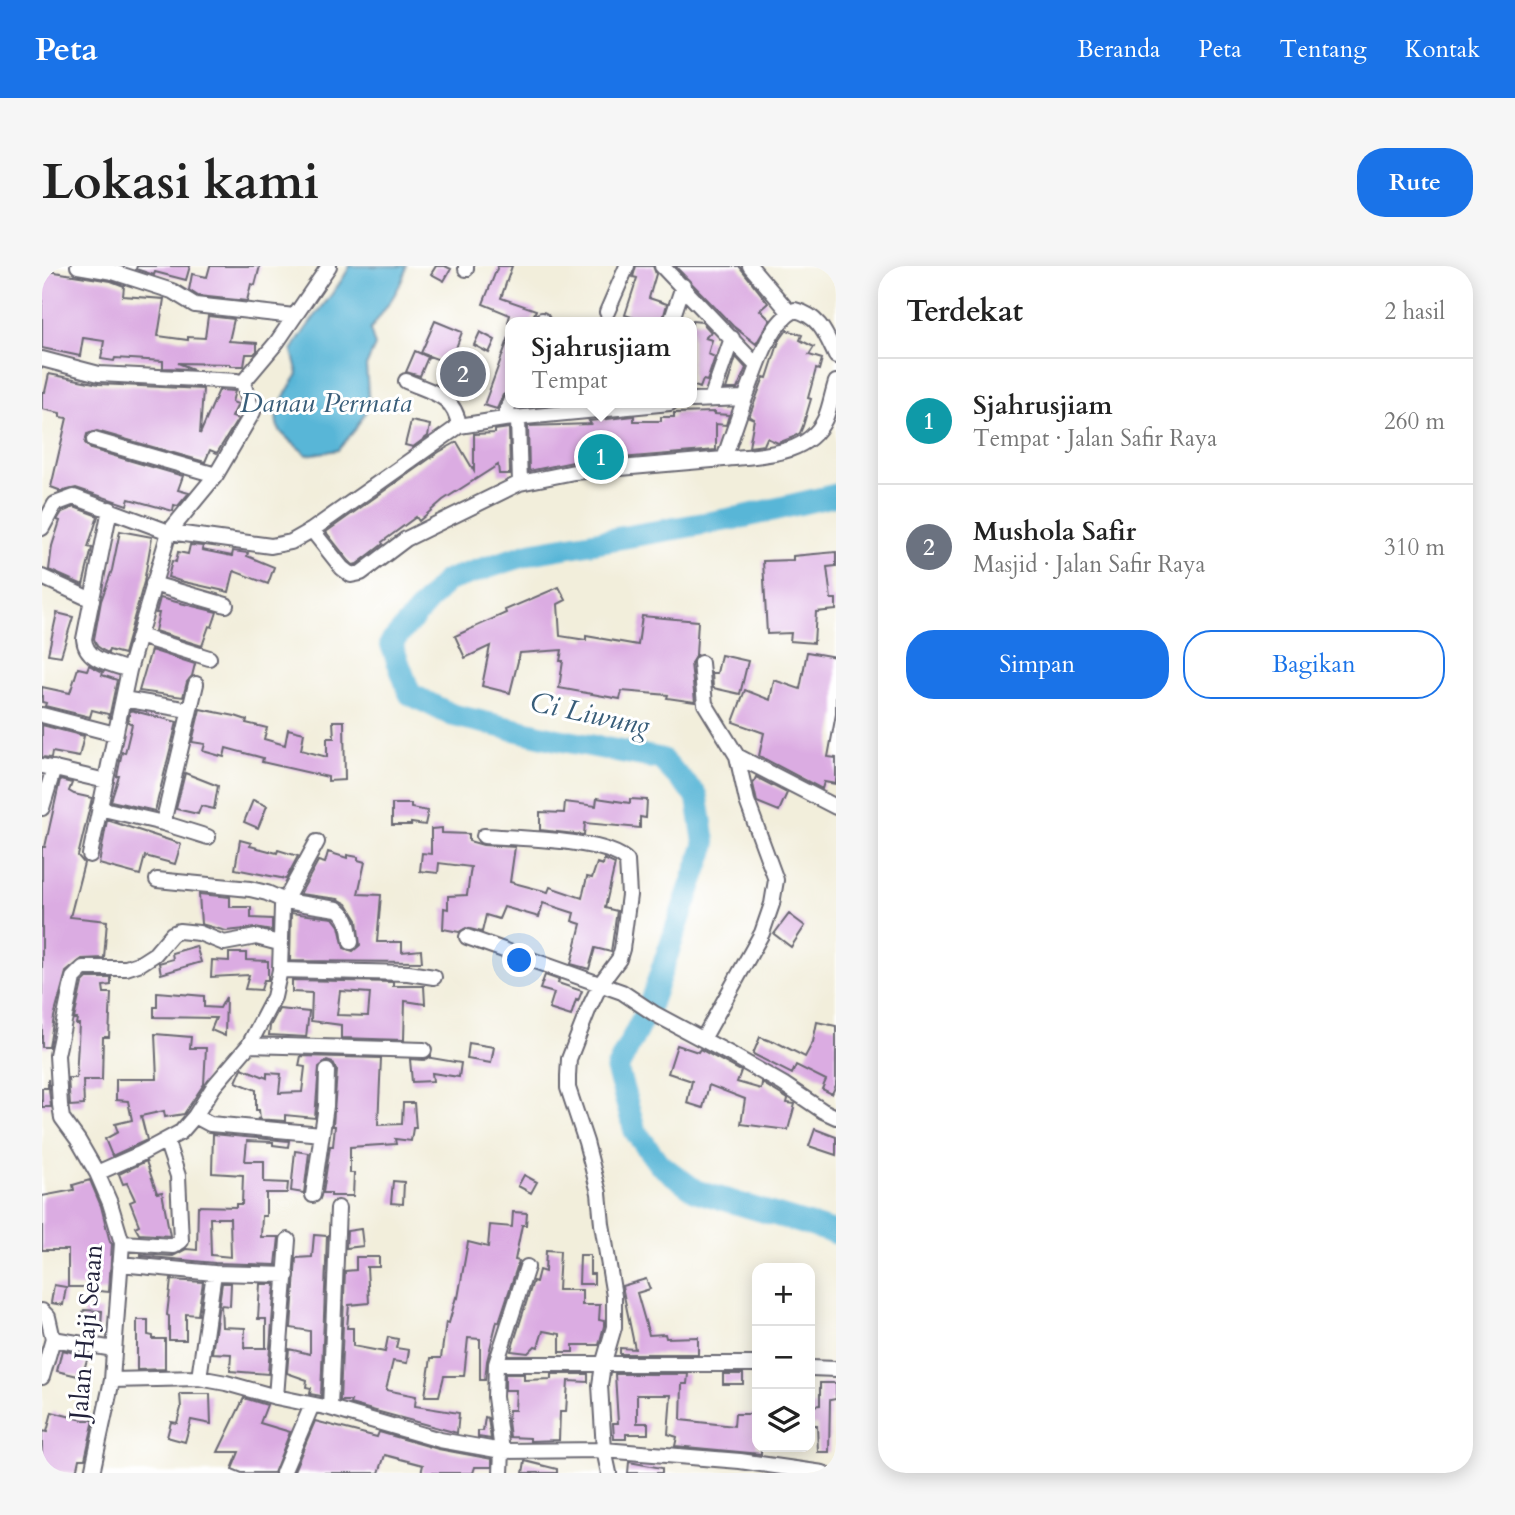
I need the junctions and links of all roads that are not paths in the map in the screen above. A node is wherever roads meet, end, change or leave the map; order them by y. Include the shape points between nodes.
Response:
1 (78, 266) edge
2 (328, 266) edge
3 (627, 266) edge
4 (662, 266) edge
5 (750, 266) edge
6 (683, 286) junction
7 (607, 312) dead end
8 (790, 313) junction
9 (293, 316) junction
10 (673, 317) edge
11 (732, 338) junction
12 (836, 356) edge
13 (42, 359) edge
14 (756, 365) junction
15 (405, 381) dead end
16 (242, 382) junction
17 (836, 382) edge
18 (745, 398) junction
19 (711, 399) junction
20 (697, 400) edge
21 (510, 408) edge
22 (609, 408) edge
23 (511, 419) junction
24 (458, 426) junction
25 (94, 440) dead end
26 (724, 459) junction
27 (216, 475) junction
28 (520, 483) junction
29 (110, 509) junction
30 (42, 528) edge
31 (312, 530) junction
32 (169, 532) junction
33 (42, 577) edge
34 (153, 584) junction
35 (92, 600) junction
36 (226, 605) dead end
37 (139, 636) junction
38 (209, 658) dead end
39 (701, 663) dead end
40 (129, 670) junction
41 (196, 684) dead end
42 (123, 699) junction
43 (189, 710) junction
44 (42, 715) edge
45 (115, 734) junction
46 (737, 756) junction
47 (48, 767) edge
48 (106, 781) junction
49 (836, 807) edge
50 (42, 808) edge
51 (99, 808) junction
52 (163, 823) junction
53 (484, 836) dead end
54 (208, 837) dead end
55 (317, 842) dead end
56 (90, 855) dead end
57 (157, 880) dead end
58 (285, 901) junction
59 (467, 937) dead end
60 (351, 942) dead end
61 (279, 943) junction
62 (280, 970) junction
63 (434, 977) dead end
64 (601, 983) junction
65 (703, 1039) junction
66 (249, 1045) junction
67 (424, 1050) dead end
68 (42, 1066) edge
69 (58, 1068) junction
70 (327, 1071) dead end
71 (195, 1116) junction
72 (836, 1117) edge
73 (322, 1134) junction
74 (166, 1140) junction
75 (97, 1173) junction
76 (313, 1195) dead end
77 (338, 1208) dead end
78 (288, 1240) dead end
79 (122, 1243) junction
80 (120, 1264) junction
81 (527, 1267) dead end
82 (214, 1273) junction
83 (287, 1275) junction
84 (42, 1311) edge
85 (53, 1339) junction
86 (114, 1349) junction
87 (496, 1364) junction
88 (752, 1364) edge
89 (603, 1365) junction
90 (815, 1368) edge
91 (836, 1369) edge
92 (42, 1377) edge
93 (199, 1378) junction
94 (112, 1380) junction
95 (276, 1397) junction
96 (312, 1405) junction
97 (330, 1408) junction
98 (604, 1450) junction
99 (502, 1451) junction
100 (92, 1473) edge
101 (283, 1473) edge
102 (501, 1473) edge
103 (609, 1473) edge
104 (823, 1473) edge

1 - 9 street via 172,291 195,305
2 - 9 street
3 - 7 street
4 - 6 street
5 - 8 street
6 - 10 street
6 - 11 street
8 - 12 street via 806,313 820,323
8 - 14 street
9 - 16 street
11 - 14 street
11 - 19 street
13 - 16 street via 99,374
14 - 18 street
15 - 24 street via 452,404
16 - 27 street via 253,412
17 - 26 street via 825,420 807,442 785,452
18 - 19 street
18 - 26 street
19 - 20 street
21 - 23 street
22 - 23 street
23 - 24 street
23 - 28 street
24 - 31 street
25 - 27 street
26 - 28 street via 574,472
27 - 32 street
28 - 31 street via 406,539 361,573 351,575 342,568
29 - 30 street via 75,497 64,499 55,503
29 - 32 street
29 - 35 street
31 - 32 street via 271,547
32 - 34 street
33 - 35 street
34 - 36 street
34 - 37 street
35 - 40 street via 86,651
37 - 38 street
37 - 40 street
39 - 46 street via 705,704
40 - 42 street
41 - 43 street
42 - 43 street
42 - 45 street
43 - 52 street
44 - 45 street
45 - 48 street
46 - 49 street
46 - 65 street via 747,800 776,880 762,933
47 - 48 street
47 - 50 street
48 - 51 street
51 - 52 street
51 - 56 street
52 - 54 street
53 - 64 street via 570,842 625,858 629,890 622,949
55 - 58 street
57 - 58 street via 250,889
58 - 60 street via 344,913
58 - 61 street
59 - 64 street
61 - 62 street
61 - 69 street, Jalan Haji Seaan via 256,937 224,943 179,931 141,963 126,968 83,968 73,978
62 - 63 street
62 - 66 street via 274,997
64 - 65 street
64 - 89 street via 569,1059 568,1088 599,1194 613,1284 614,1327
65 - 72 street
66 - 67 street
66 - 71 street
68 - 69 street
69 - 75 street, Jalan Haji Seaan via 62,1118
70 - 73 street
71 - 73 street via 210,1124
71 - 74 street
73 - 76 street
74 - 75 street
74 - 79 street via 178,1176 181,1241 173,1246
75 - 79 street, Jalan Haji Seaan
77 - 97 street
78 - 83 street
79 - 80 street, Jalan Haji Seaan
80 - 82 street
80 - 86 street, Jalan Haji Seaan
81 - 87 street
82 - 83 street
82 - 93 street
83 - 95 street
84 - 85 street
85 - 86 street
85 - 92 street
86 - 94 street, Jalan Haji Seaan
87 - 89 street
87 - 99 street
88 - 89 street
89 - 98 street
90 - 91 street
93 - 94 street
93 - 95 street
94 - 100 street, Jalan Haji Seaan
95 - 96 street
96 - 97 street
96 - 101 street
97 - 99 street via 440,1440
98 - 99 street
98 - 103 street
98 - 104 street
99 - 102 street

